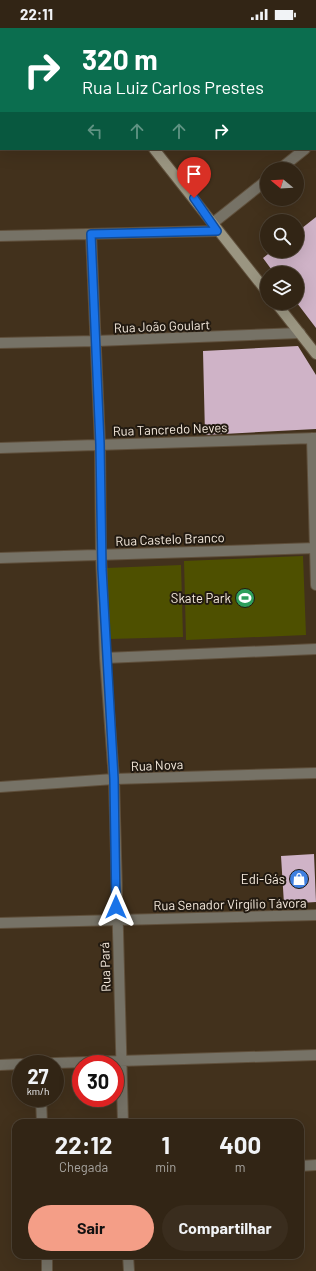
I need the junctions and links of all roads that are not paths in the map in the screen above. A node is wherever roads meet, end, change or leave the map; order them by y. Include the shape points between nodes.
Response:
1 (155, 150) edge
2 (304, 150) edge
3 (289, 162) edge
4 (260, 186) edge
5 (215, 227) junction
6 (91, 234) junction
7 (0, 236) edge
8 (260, 283) edge
9 (282, 310) edge
10 (300, 333) junction
11 (96, 341) junction
12 (0, 343) edge
13 (316, 354) edge
14 (314, 438) edge
15 (100, 444) junction
16 (0, 448) edge
17 (315, 548) edge
18 (101, 554) junction
19 (0, 558) edge
20 (316, 585) edge
21 (316, 649) edge
22 (105, 658) junction
23 (316, 772) edge
24 (114, 779) junction
25 (0, 787) edge
26 (316, 915) edge
27 (116, 920) junction
28 (0, 923) edge
29 (121, 1055) edge
30 (316, 1055) edge
31 (124, 1061) edge
32 (12, 1064) edge
33 (0, 1065) edge
34 (41, 1107) edge
35 (122, 1107) edge
36 (42, 1119) edge
37 (123, 1119) edge
38 (316, 1165) edge
39 (304, 1166) edge
40 (47, 1259) edge
41 (128, 1259) edge
42 (47, 1271) edge
43 (129, 1271) edge

1 - 5 main road
2 - 3 street
4 - 5 street
5 - 6 street
5 - 8 main road
6 - 7 street
6 - 11 street, Rua Pará
9 - 10 main road
10 - 11 street, Rua João Goulart
10 - 13 main road
11 - 12 street, Rua João Goulart
11 - 15 street, Rua Pará
14 - 15 street, Rua Tancredo Neves
14 - 17 street
15 - 16 street, Rua Tancredo Neves
15 - 18 street, Rua Pará
17 - 18 street, Rua Castelo Branco
17 - 20 street
18 - 19 street, Rua Castelo Branco
18 - 22 street, Rua Pará
21 - 22 street
22 - 24 street, Rua Pará
23 - 24 street, Rua Nova
24 - 25 street, Rua Nova
24 - 27 street, Rua Pará
26 - 27 street, Rua Senador Virgílio Távora
27 - 28 street, Rua Senador Virgílio Távora
27 - 29 street, Rua Pará
30 - 31 street
32 - 33 street
34 - 36 street
35 - 37 street, Rua Pará
38 - 39 street
40 - 42 street
41 - 43 street

